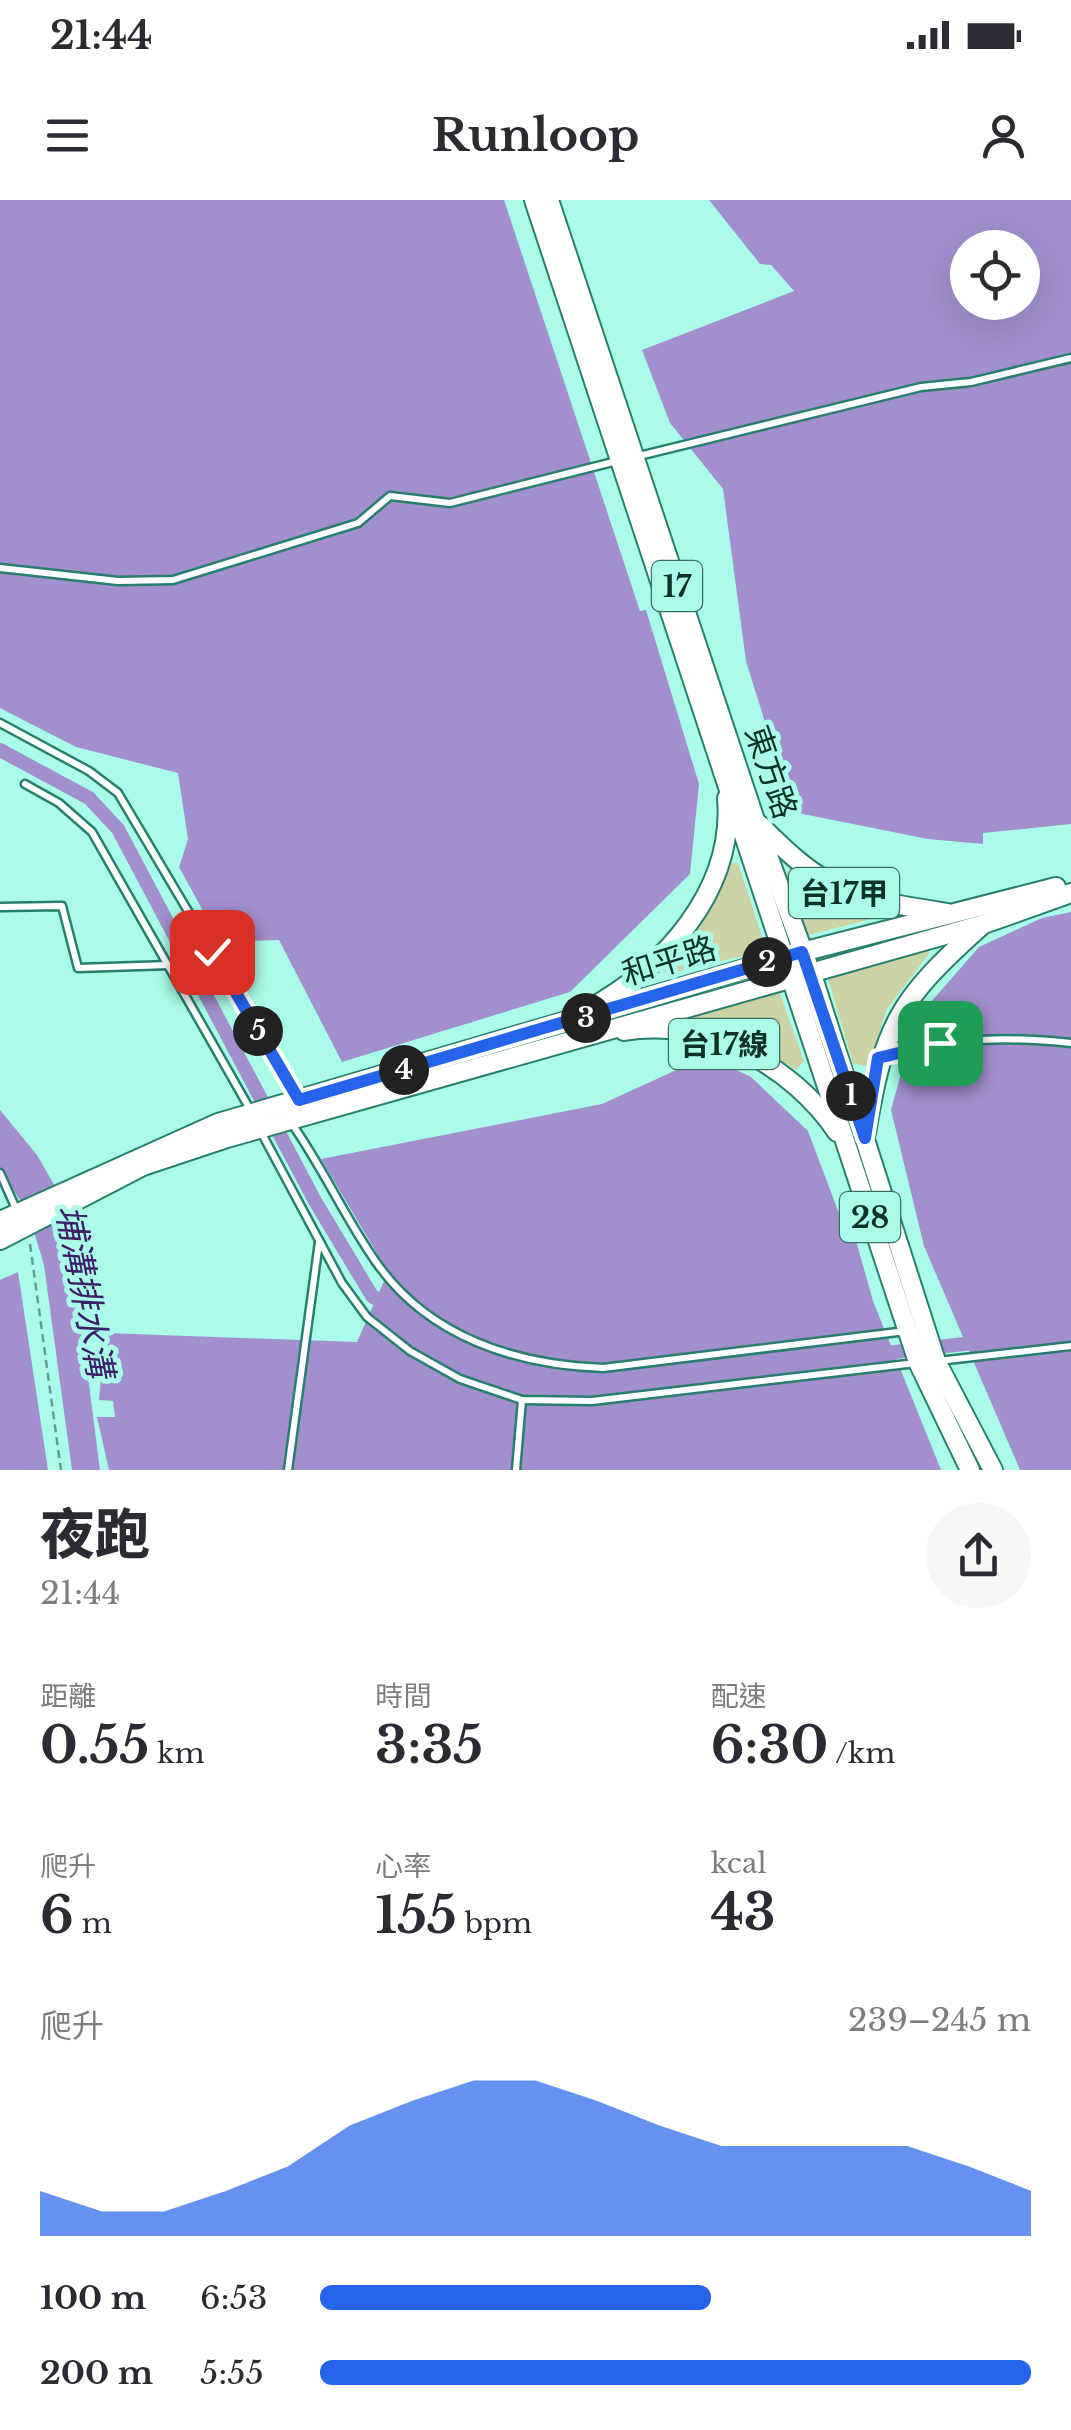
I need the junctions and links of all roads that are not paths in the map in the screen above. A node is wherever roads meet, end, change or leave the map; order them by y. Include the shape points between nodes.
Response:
1 (534, 200) edge
2 (548, 200) edge
3 (1071, 358) edge
4 (627, 458) junction
5 (0, 568) edge
6 (0, 723) edge
7 (724, 772) junction
8 (25, 784) dead end
9 (755, 820) junction
10 (1071, 883) edge
11 (1071, 893) edge
12 (0, 907) edge
13 (958, 914) junction
14 (984, 924) junction
15 (796, 964) junction
16 (169, 965) junction
17 (557, 1035) junction
18 (1071, 1043) edge
19 (878, 1058) junction
20 (290, 1112) junction
21 (260, 1121) junction
22 (865, 1138) junction
23 (849, 1150) junction
24 (0, 1174) edge
25 (22, 1216) junction
26 (0, 1221) edge
27 (0, 1240) edge
28 (319, 1241) junction
29 (917, 1330) junction
30 (1071, 1346) edge
31 (927, 1362) junction
32 (522, 1400) junction
33 (288, 1470) edge
34 (516, 1470) edge
35 (970, 1470) edge
36 (992, 1470) edge

1 - 4 main road, 東方路 / 17
2 - 4 main road, 東方路 / 17
3 - 4 lane
4 - 5 lane via 450,503 390,496 358,523 173,580
4 - 7 main road, 東方路 / 17
4 - 9 main road, 東方路 / 17
6 - 20 lane via 118,793
7 - 15 main road, 東方路 / 17
7 - 17 main road via 728,810 720,857 682,935 652,969
8 - 16 lane via 92,832
9 - 13 main road, 台17甲 via 792,858 842,892
9 - 15 main road, 東方路 / 17
10 - 13 main road, 和平路
11 - 14 main road, 和平路
12 - 16 lane via 62,906 78,968
13 - 15 main road, 和平路
14 - 15 main road, 和平路
14 - 19 main road via 898,1011
15 - 17 main road, 和平路
15 - 22 main road, 東方路 / 28
15 - 23 main road, 東方路 / 28
16 - 21 lane
17 - 20 main road, 和平路
17 - 23 main road, 台17線 via 636,1029 694,1034 734,1047 795,1083
18 - 19 lane via 970,1038
19 - 22 main road
20 - 21 main road, 和平路
20 - 29 lane via 377,1265 407,1299 450,1331 507,1354 553,1366 603,1368
21 - 25 main road, 和平路
21 - 28 lane
22 - 29 main road, 東方路 / 28
23 - 29 main road, 東方路 / 28
24 - 25 lane
25 - 26 main road
25 - 27 main road
28 - 32 lane via 367,1316 410,1351 460,1379
28 - 33 lane
29 - 31 main road, 東方路 / 28
30 - 31 lane
31 - 32 lane via 592,1401
31 - 35 main road, 東方路 / 28
31 - 36 main road, 東方路 / 28
32 - 34 lane

